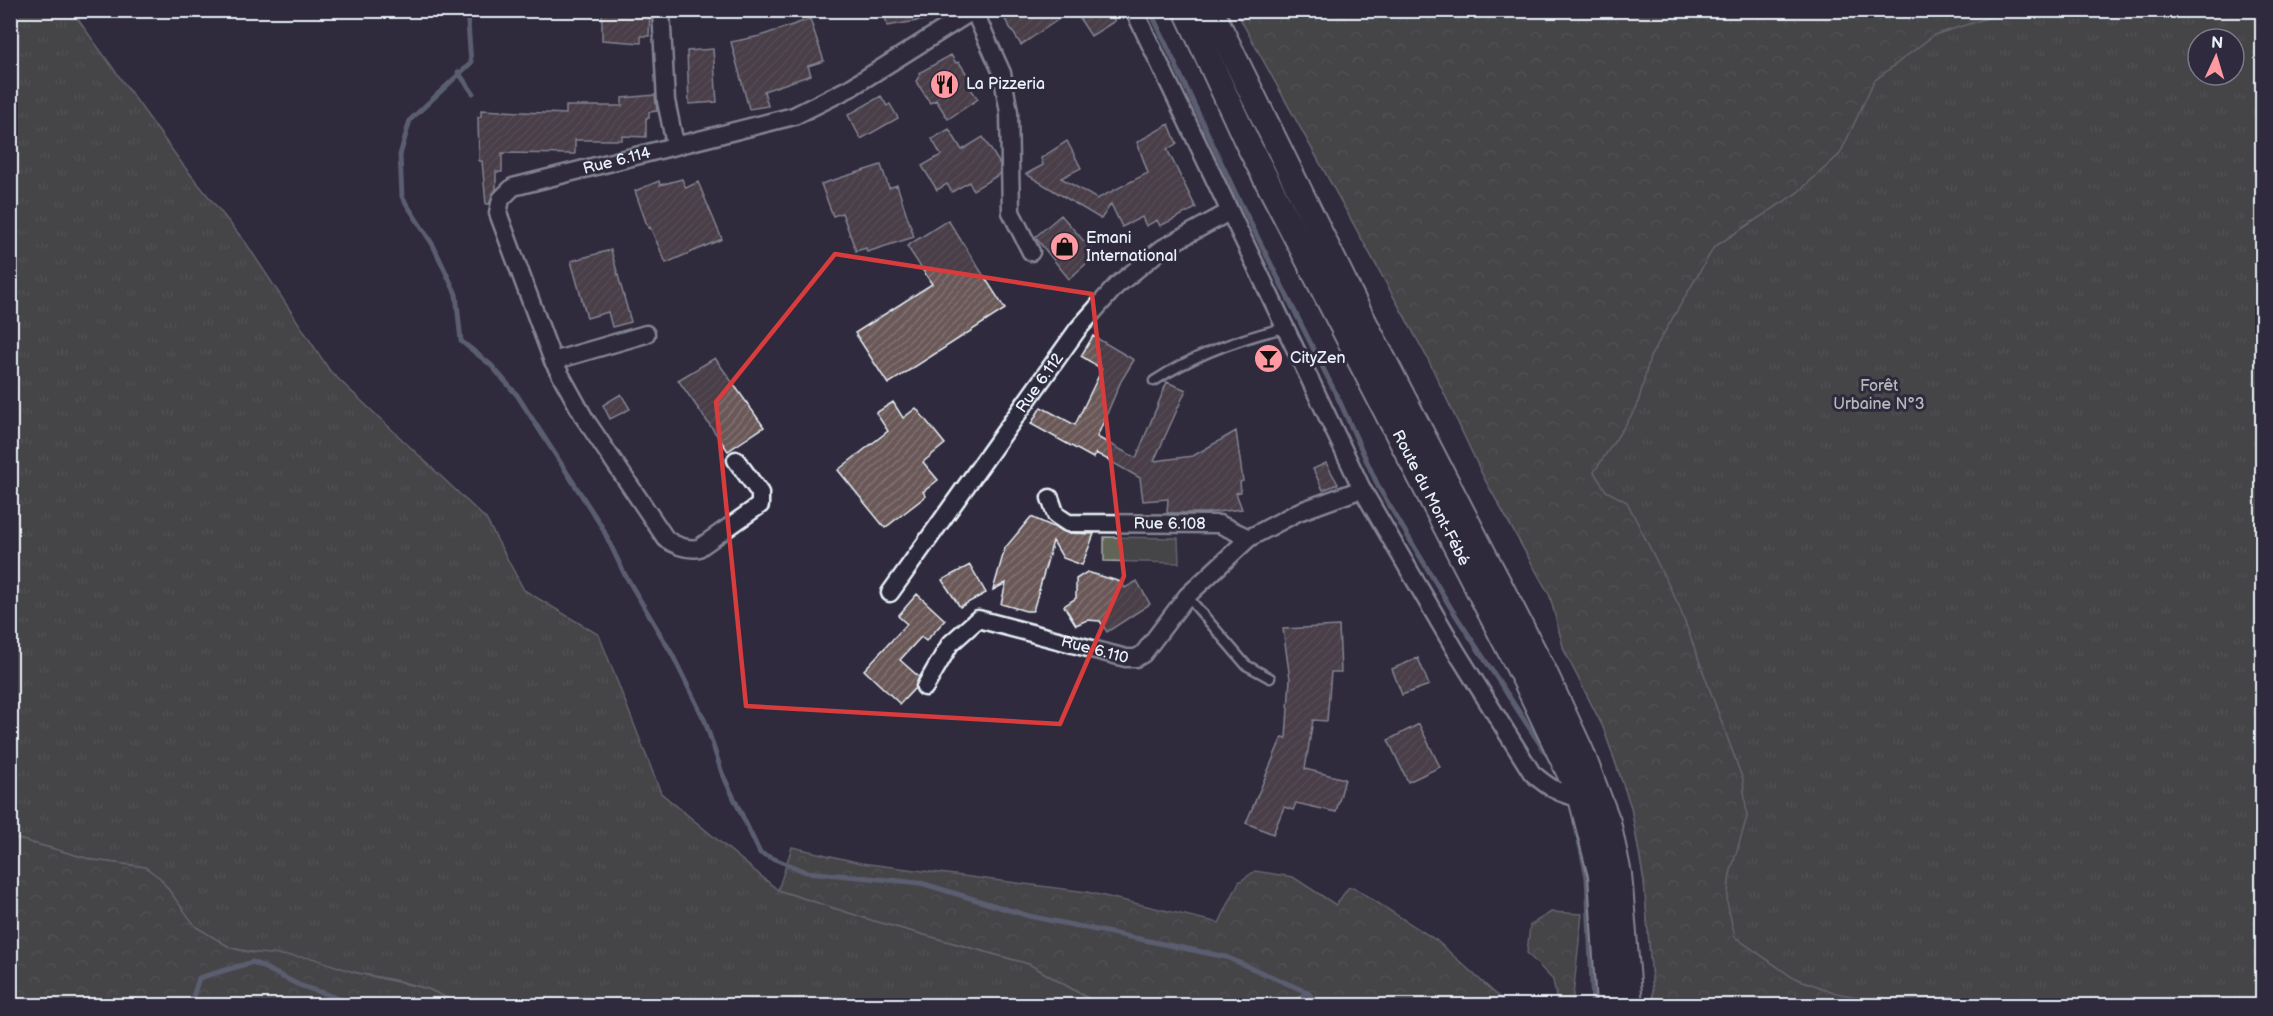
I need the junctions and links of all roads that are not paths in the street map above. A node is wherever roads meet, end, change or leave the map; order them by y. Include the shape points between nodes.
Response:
1 (662, 10) edge
2 (1134, 10) edge
3 (1186, 10) edge
4 (1210, 10) edge
5 (974, 11) edge
6 (675, 144) junction
7 (1229, 212) junction
8 (1031, 252) dead end
9 (1284, 328) junction
10 (646, 334) dead end
11 (553, 361) junction
12 (1154, 381) dead end
13 (736, 460) dead end
14 (1362, 489) junction
15 (1050, 498) dead end
16 (1249, 538) junction
17 (890, 593) dead end
18 (1187, 596) junction
19 (1270, 678) dead end
20 (925, 687) dead end
21 (1581, 798) junction
22 (1610, 1005) edge
23 (1630, 1005) edge

1 - 6 street via 666,101
2 - 7 street
3 - 21 street, Route du Mont-Fébé via 1246,142 1526,682
4 - 23 street, Route du Mont-Fébé via 1581,751 1608,822 1619,874
5 - 6 street, Rue 6.114 via 850,88 794,116
5 - 8 street via 1002,73 1009,112 1011,212
6 - 11 street, Rue 6.114 via 513,187 501,199 498,213
7 - 9 street
7 - 17 street, Rue 6.112 via 1163,248 1116,286 1078,329
9 - 12 lane via 1206,353
9 - 14 street
10 - 11 street
11 - 13 street, Rue 6.114 via 585,419 666,539 675,545 699,548 760,505 760,493
14 - 16 street via 1298,512
14 - 21 street via 1532,773 1556,791
15 - 16 street, Rue 6.108 via 1056,515 1068,523 1219,524
16 - 18 street, Rue 6.110
18 - 19 lane via 1246,664
18 - 20 street, Rue 6.110 via 1136,658 978,619 951,644
21 - 22 street, Route du Mont-Fébé via 1602,875

